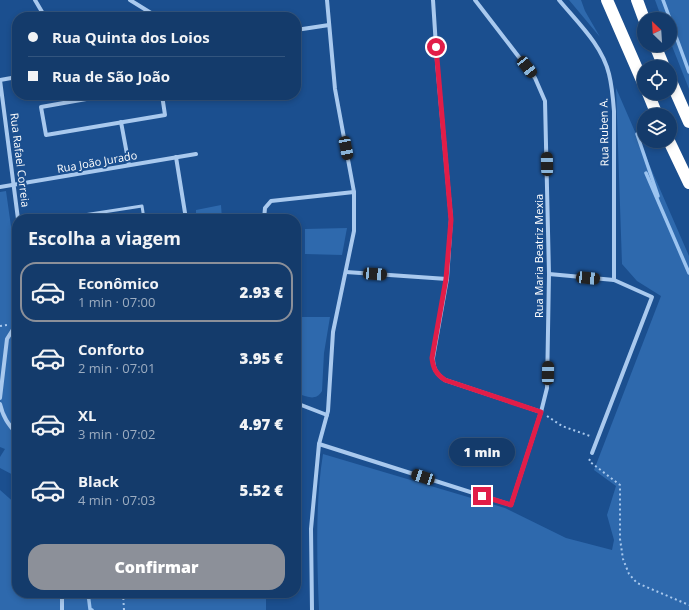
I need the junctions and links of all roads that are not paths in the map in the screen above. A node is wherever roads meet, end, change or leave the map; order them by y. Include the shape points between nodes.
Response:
1 (35, 0) edge
2 (130, 0) edge
3 (327, 0) edge
4 (433, 0) edge
5 (475, 0) edge
6 (560, 0) edge
7 (607, 0) edge
8 (637, 0) edge
9 (42, 12) edge
10 (149, 12) edge
11 (641, 12) edge
12 (329, 25) junction
13 (301, 29) edge
14 (637, 69) edge
15 (12, 78) edge
16 (0, 80) edge
17 (677, 95) edge
18 (80, 100) edge
19 (163, 100) edge
20 (121, 122) junction
21 (689, 122) edge
22 (672, 148) edge
23 (196, 154) dead end
24 (176, 157) junction
25 (129, 165) junction
26 (689, 183) edge
27 (14, 185) junction
28 (0, 187) edge
29 (354, 192) junction
30 (17, 214) edge
31 (90, 214) edge
32 (143, 214) edge
33 (185, 214) edge
34 (264, 214) edge
35 (346, 272) junction
36 (549, 274) junction
37 (446, 279) junction
38 (614, 280) junction
39 (12, 332) edge
40 (0, 398) edge
41 (0, 404) edge
42 (301, 405) edge
43 (541, 412) junction
44 (327, 415) junction
45 (12, 429) edge
46 (320, 444) junction
47 (592, 453) road end
48 (62, 598) edge
49 (62, 610) edge
50 (312, 610) edge

1 - 9 street
2 - 10 street
3 - 12 street
4 - 37 street via 451,220
5 - 36 street, Rua Maria Beatriz Mexia via 536,78 545,101
6 - 38 street, Rua Ruben A. via 588,33 600,52 612,84
7 - 14 highway
8 - 11 highway
12 - 13 street
12 - 29 street via 335,89
15 - 16 street
16 - 27 street, Rua Rafael Correia
17 - 21 highway
18 - 20 street via 41,107 46,135
19 - 20 street via 165,115
20 - 25 street
22 - 26 highway
23 - 24 street, Rua João Jurado
24 - 25 street, Rua João Jurado
24 - 33 street
25 - 27 street, Rua João Jurado
27 - 28 street, Rua João Jurado
27 - 30 street, Rua Rafael Correia
29 - 34 street via 271,201 265,208
29 - 35 street via 354,232
31 - 32 lane via 142,206
35 - 37 street
35 - 44 street via 333,332
36 - 38 street
36 - 43 street, Rua Maria Beatriz Mexia via 547,388
37 - 43 street via 432,358 433,367 438,375 445,380
38 - 47 street via 652,297
39 - 40 street via 7,340
41 - 45 street via 2,415
42 - 44 street
43 - 46 street, Rua Maria Beatriz Mexia via 511,505
44 - 46 street
46 - 50 street via 311,529
48 - 49 street

